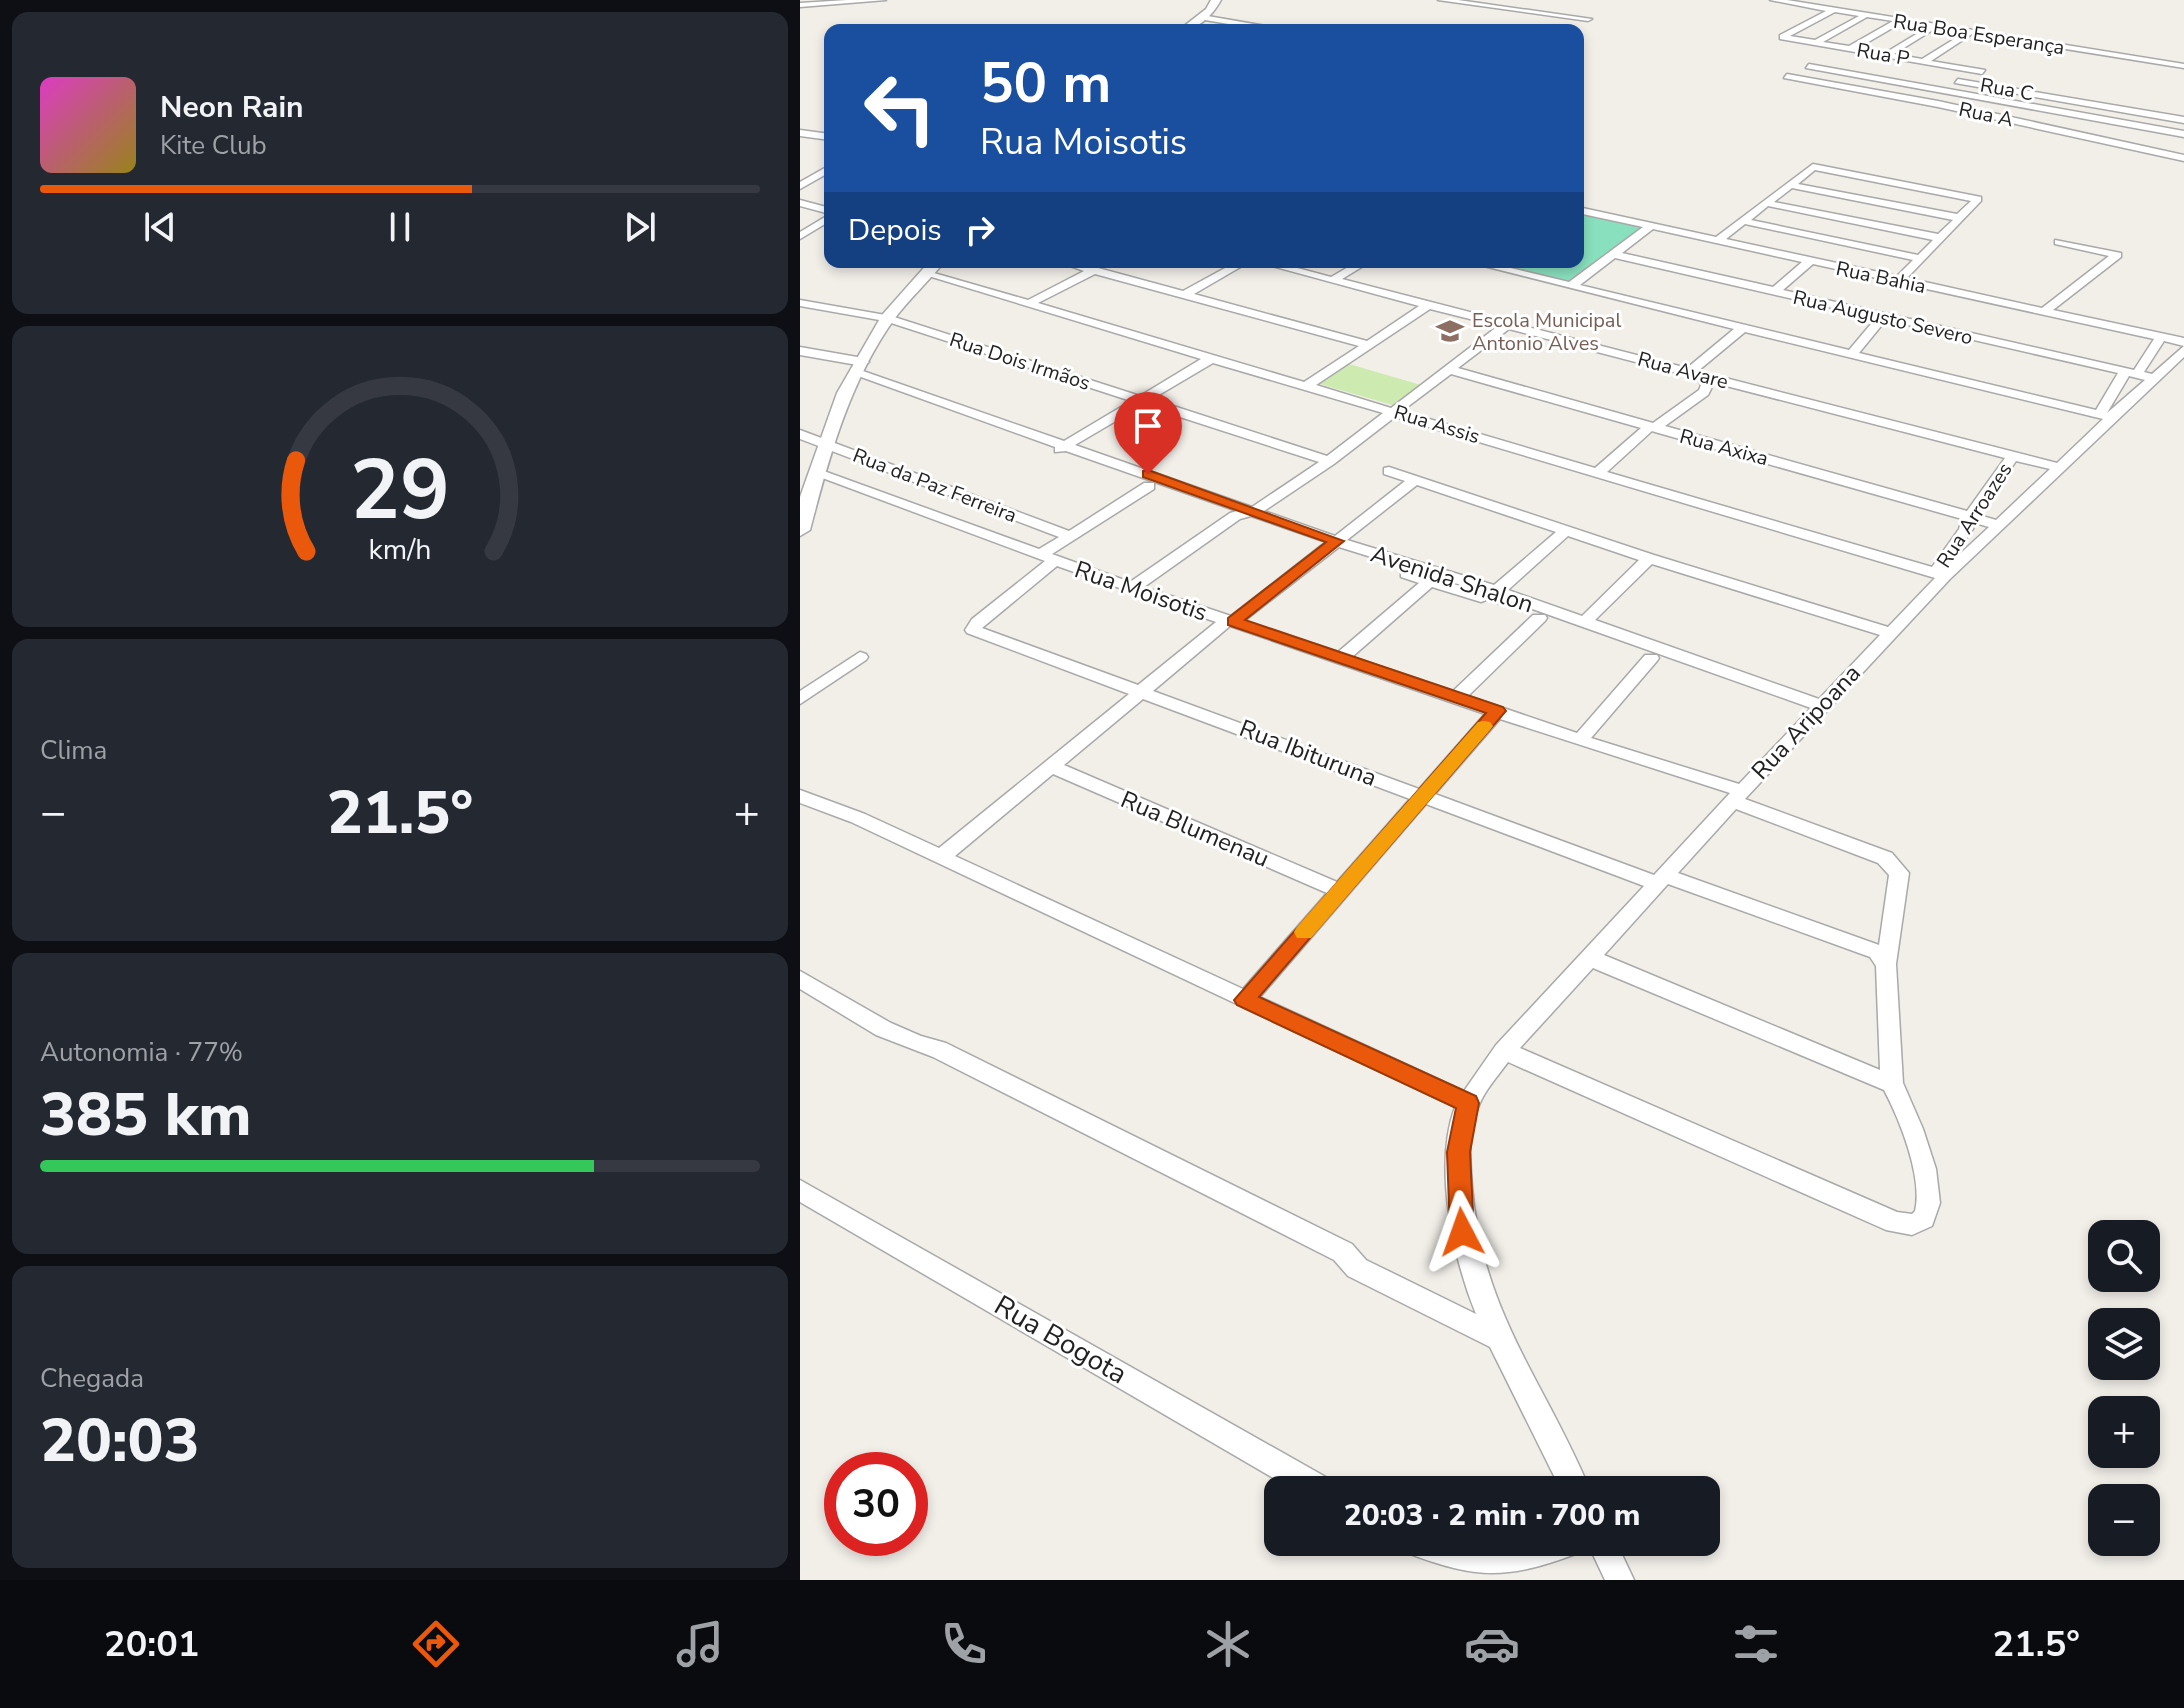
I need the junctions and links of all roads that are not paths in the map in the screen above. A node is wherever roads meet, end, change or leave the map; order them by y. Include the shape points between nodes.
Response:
1 (882, 0) edge
2 (1216, 0) edge
3 (1442, 0) edge
4 (1774, 0) edge
5 (800, 5) edge
6 (1833, 10) junction
7 (1864, 16) junction
8 (1202, 17) junction
9 (1802, 17) dead end
10 (1588, 19) dead end
11 (1814, 19) junction
12 (1899, 21) junction
13 (1192, 24) edge
14 (1242, 24) edge
15 (1933, 27) junction
16 (1970, 32) junction
17 (1817, 42) junction
18 (1850, 48) junction
19 (1887, 55) junction
20 (1925, 61) junction
21 (1809, 66) junction
22 (2184, 66) edge
23 (1953, 80) dead end
24 (1968, 83) junction
25 (1953, 92) junction
26 (1934, 106) junction
27 (2184, 121) edge
28 (800, 133) edge
29 (2180, 133) edge
30 (812, 136) junction
31 (824, 137) edge
32 (800, 142) edge
33 (2156, 152) junction
34 (2184, 158) edge
35 (824, 172) edge
36 (1790, 185) junction
37 (800, 186) edge
38 (800, 203) edge
39 (1767, 203) junction
40 (824, 209) edge
41 (1584, 211) edge
42 (1960, 218) junction
43 (824, 221) edge
44 (1743, 221) junction
45 (1651, 226) junction
46 (800, 236) edge
47 (1941, 238) junction
48 (1717, 241) junction
49 (2059, 242) dead end
50 (1612, 254) junction
51 (1921, 259) junction
52 (1809, 262) junction
53 (933, 268) edge
54 (940, 268) edge
55 (1086, 268) edge
56 (1233, 268) edge
57 (1286, 268) edge
58 (1354, 268) edge
59 (1506, 268) edge
60 (1094, 270) junction
61 (1333, 280) junction
62 (1899, 281) junction
63 (1571, 286) junction
64 (1773, 293) junction
65 (1184, 295) junction
66 (800, 303) edge
67 (1029, 304) junction
68 (1428, 305) junction
69 (2043, 312) junction
70 (1883, 317) junction
71 (887, 318) junction
72 (1507, 325) junction
73 (1743, 328) junction
74 (2161, 337) junction
75 (2184, 342) edge
76 (1370, 345) junction
77 (2184, 350) edge
78 (800, 351) edge
79 (1852, 354) junction
80 (1212, 358) junction
81 (1448, 369) junction
82 (857, 373) junction
83 (1695, 374) junction
84 (2139, 375) junction
85 (1308, 385) junction
86 (1141, 400) junction
87 (1394, 410) junction
88 (2106, 416) junction
89 (1652, 427) junction
90 (800, 434) edge
91 (825, 443) junction
92 (1061, 449) junction
93 (2013, 456) junction
94 (1089, 459) junction
95 (1329, 461) junction
96 (2057, 467) junction
97 (1389, 471) dead end
98 (1599, 472) junction
99 (816, 473) junction
100 (1415, 480) junction
101 (1149, 486) junction
102 (1255, 511) junction
103 (1235, 516) junction
104 (1970, 517) junction
105 (1999, 525) junction
106 (800, 530) edge
107 (1566, 530) junction
108 (1070, 536) junction
109 (1332, 544) junction
110 (1649, 558) junction
111 (1046, 559) junction
112 (1381, 560) junction
113 (1940, 575) junction
114 (1429, 582) junction
115 (1132, 588) junction
116 (1497, 597) junction
117 (1550, 618) junction
118 (1230, 621) junction
119 (1584, 623) junction
120 (1890, 633) junction
121 (1636, 646) junction
122 (860, 657) dead end
123 (1342, 657) junction
124 (1651, 658) junction
125 (1141, 690) junction
126 (1457, 697) junction
127 (800, 699) edge
128 (1818, 710) junction
129 (1497, 711) junction
130 (1580, 740) junction
131 (1050, 766) junction
132 (800, 796) edge
133 (1737, 796) junction
134 (1423, 797) junction
135 (940, 858) junction
136 (1660, 879) junction
137 (1340, 891) junction
138 (1590, 958) junction
139 (1886, 964) junction
140 (800, 979) edge
141 (1245, 1000) junction
142 (1504, 1051) junction
143 (1892, 1084) junction
144 (1466, 1113) junction
145 (800, 1190) edge
146 (1496, 1337) junction
147 (1297, 1476) edge
148 (1569, 1476) edge
149 (1449, 1556) edge
150 (1535, 1556) edge
151 (1608, 1556) edge
152 (1620, 1580) edge

1 - 5 street
2 - 8 street
3 - 10 street
4 - 6 street, Rua Boa Esperança
6 - 7 street, Rua Boa Esperança
6 - 11 street
7 - 12 street, Rua Boa Esperança
7 - 17 street
8 - 13 street
8 - 14 street
9 - 11 street
11 - 17 street, Rua P via 1783,37
12 - 15 street, Rua Boa Esperança
12 - 18 street
15 - 16 street, Rua Boa Esperança
15 - 19 street
16 - 20 street
16 - 22 street, Rua Boa Esperança
17 - 18 street, Rua P
18 - 19 street, Rua P
18 - 21 street
19 - 20 street, Rua P
20 - 24 street, Rua P via 1982,72
21 - 25 street
21 - 26 street, Rua A via 1787,76
23 - 24 street, Rua C
24 - 25 street
24 - 27 street, Rua C
25 - 26 street
25 - 29 street
26 - 33 street, Rua A
27 - 29 street
28 - 30 street
29 - 33 street
30 - 31 street
30 - 32 street
33 - 34 street, Rua A
35 - 37 street
36 - 39 street
36 - 42 street
36 - 42 street via 1813,167 1978,199
38 - 40 street
39 - 44 street
39 - 47 street
41 - 45 street, Rua Bahia
42 - 47 street
43 - 46 street
44 - 48 street
44 - 51 street
45 - 48 street, Rua Bahia
45 - 50 street
47 - 51 street
48 - 52 street, Rua Bahia
49 - 69 street via 2117,255
50 - 63 street
50 - 64 street, Rua Augusto Severo
51 - 62 street
52 - 62 street, Rua Bahia
52 - 64 street
53 - 71 street
54 - 67 street, Rua Assis
55 - 60 street
56 - 65 street
57 - 61 street, Rua Avare
58 - 61 street
59 - 63 street
60 - 65 street
60 - 67 street
61 - 68 street, Rua Avare
62 - 69 street, Rua Bahia
63 - 73 street
64 - 70 street, Rua Augusto Severo
65 - 76 street
66 - 71 street, Rua Dois Irmãos
67 - 80 street, Rua Assis
68 - 72 street, Rua Avare
68 - 76 street
69 - 74 street, Rua Bahia
70 - 79 street
70 - 84 street, Rua Augusto Severo
71 - 82 street
71 - 86 street, Rua Dois Irmãos
72 - 81 street
72 - 83 street, Rua Avare
73 - 79 street
73 - 83 street
74 - 75 street, Rua Bahia
74 - 84 street
76 - 85 street
77 - 84 street, Rua Aripoana
78 - 82 street, Avenida Shalon
79 - 88 street
80 - 85 street, Rua Assis
80 - 86 street
81 - 87 street
81 - 89 street, Rua Axixa
82 - 91 street
82 - 92 street, Avenida Shalon
83 - 89 street via 1707,385 1704,392
83 - 93 street, Rua Avare
84 - 88 street, Rua Aripoana
84 - 88 street
85 - 87 street, Rua Assis
86 - 92 street
86 - 95 street, Rua Dois Irmãos
87 - 95 street
87 - 98 street, Rua Assis
88 - 96 street, Rua Aripoana
89 - 98 street
89 - 104 street, Rua Axixa
90 - 91 street, Rua da Paz Ferreira
91 - 99 street
91 - 108 street, Rua da Paz Ferreira
92 - 94 street, Avenida Shalon
93 - 96 street, Rua Avare
93 - 104 street, Rua Arroazes
94 - 101 street, Avenida Shalon
94 - 102 street, Avenida Shalon
95 - 102 street
96 - 105 street, Rua Aripoana
97 - 100 street
98 - 113 street, Rua Assis
99 - 106 street
99 - 111 street, Rua Moisotis
100 - 107 street
100 - 109 street
101 - 103 street, Avenida Shalon
101 - 108 street
102 - 103 street
102 - 109 street, Avenida Shalon
103 - 109 street, Avenida Shalon
103 - 115 street
104 - 105 street, Rua Axixa
104 - 113 street, Rua Arroazes
105 - 113 street, Rua Aripoana
107 - 110 street
107 - 116 street
108 - 111 street
109 - 112 street, Avenida Shalon
109 - 118 street
110 - 119 street
110 - 120 street
111 - 115 street, Rua Moisotis
111 - 125 street, Rua Ibituruna via 973,630
112 - 114 street, Avenida Shalon
112 - 116 street, Avenida Shalon
113 - 120 street, Rua Aripoana
114 - 116 street, Avenida Shalon
114 - 123 street
115 - 118 street, Rua Moisotis
116 - 117 street, Avenida Shalon
117 - 119 street, Avenida Shalon
117 - 121 street, Avenida Shalon
117 - 126 street
118 - 123 street, Rua Moisotis
118 - 125 street
119 - 121 street, Avenida Shalon
120 - 128 street, Rua Aripoana
121 - 124 street, Avenida Shalon
121 - 128 street, Avenida Shalon
122 - 127 street
123 - 126 street, Rua Moisotis
124 - 128 street, Avenida Shalon
124 - 130 street
125 - 131 street
125 - 134 street, Rua Ibituruna
126 - 129 street, Rua Moisotis
128 - 133 street, Rua Aripoana
129 - 130 street, Rua Moisotis
129 - 134 street
130 - 133 street, Rua Moisotis
131 - 135 street
131 - 137 street, Rua Blumenau
132 - 135 street
133 - 136 street, Rua Aripoana
133 - 139 street, Rua Moisotis via 1896,867
134 - 136 street, Rua Ibituruna
134 - 137 street
135 - 141 street
136 - 138 street, Rua Aripoana
136 - 139 street, Rua Ibituruna via 1870,948
137 - 141 street
138 - 142 street, Rua Aripoana
138 - 143 street
139 - 143 street
140 - 146 street via 915,1046 938,1049 1343,1252 1357,1268
141 - 144 street
142 - 143 street via 1908,1225 1925,1217 1929,1201 1921,1156
142 - 144 street, Rua Aripoana
144 - 146 street via 1459,1152 1462,1232
145 - 147 street, Rua Bogota
146 - 148 street
149 - 150 street via 1484,1565 1515,1564
151 - 152 street

